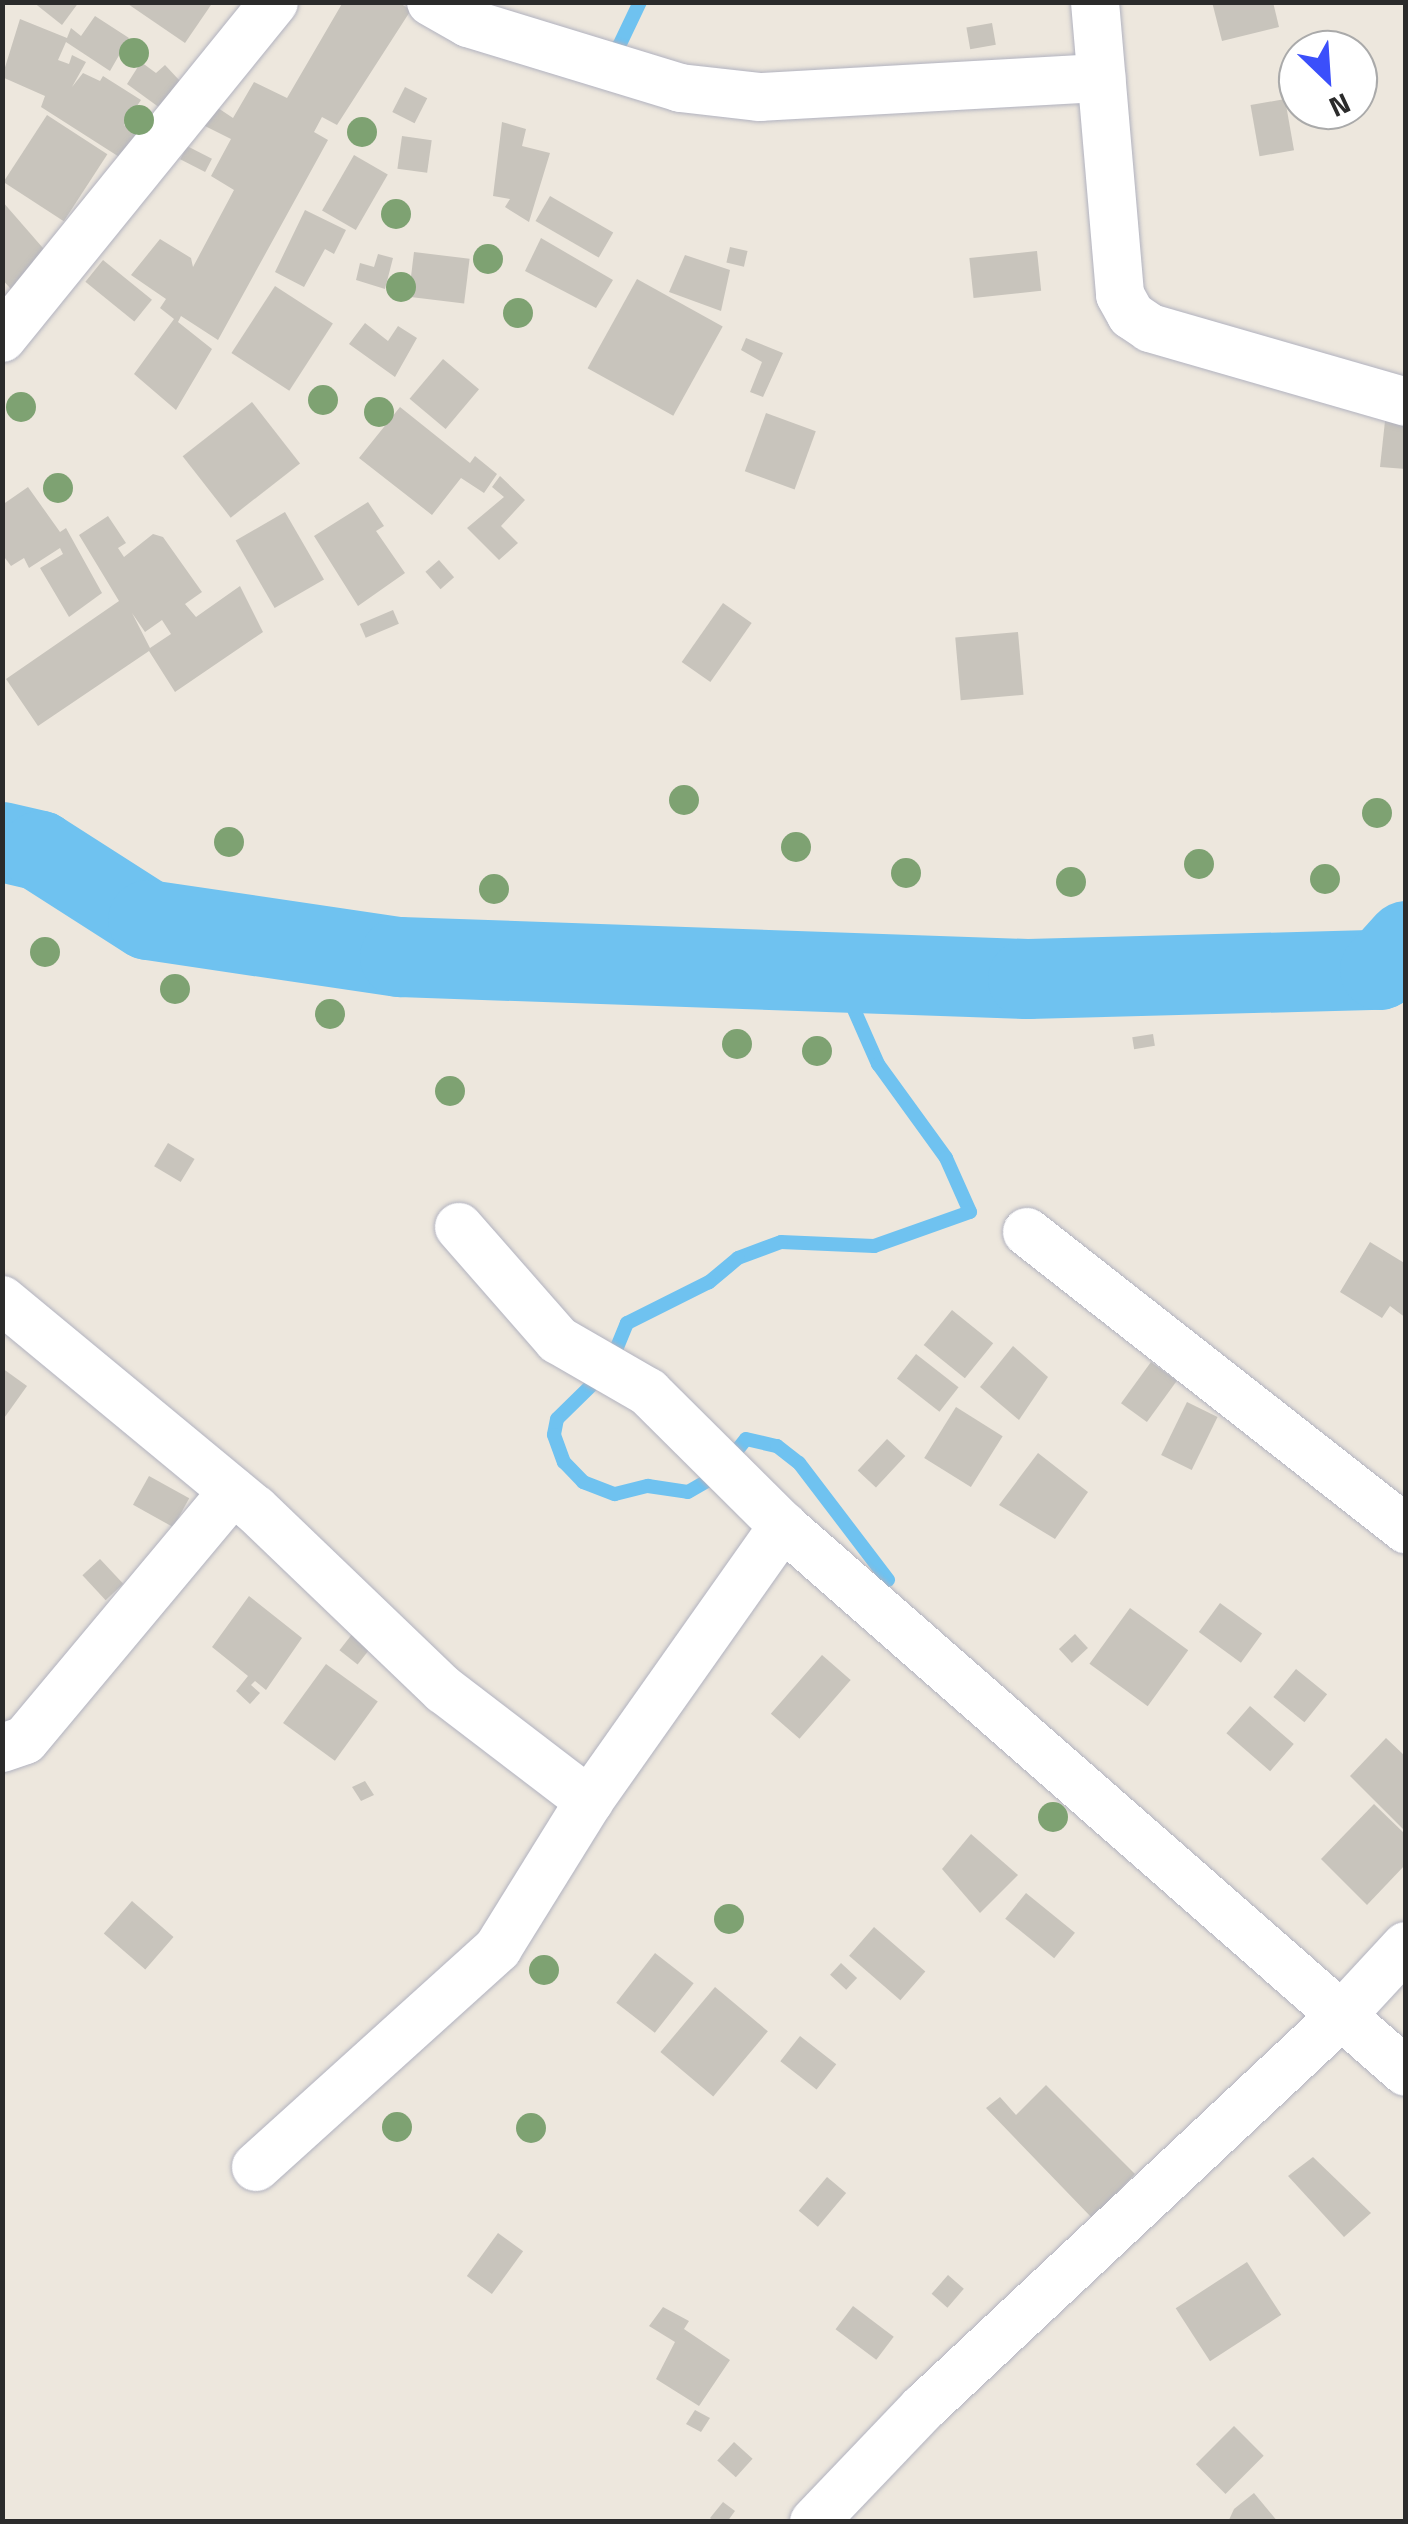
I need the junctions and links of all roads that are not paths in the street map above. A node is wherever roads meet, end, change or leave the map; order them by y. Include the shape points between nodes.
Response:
1 (274, 2) edge
2 (431, 2) edge
3 (1095, 2) edge
4 (1102, 78) junction
5 (2, 338) edge
6 (1406, 402) edge
7 (459, 1228) dead end
8 (1027, 1232) dead end
9 (2, 1300) edge
10 (232, 1490) junction
11 (782, 1526) junction
12 (1406, 1529) edge
13 (2, 1748) edge
14 (589, 1801) junction
15 (1406, 1946) edge
16 (1342, 2015) junction
17 (1406, 2072) edge
18 (256, 2167) dead end
19 (814, 2522) edge

1 - 5 street
2 - 4 street via 468,23 680,88 760,97
3 - 4 street
4 - 6 street via 1120,295 1131,315 1150,328
7 - 11 street via 558,1340 648,1392
8 - 12 street
9 - 10 street
10 - 13 street via 24,1740
10 - 14 street via 444,1690
11 - 14 street
11 - 16 street
14 - 18 street via 498,1948
15 - 16 street
16 - 17 street
16 - 19 street via 923,2408

